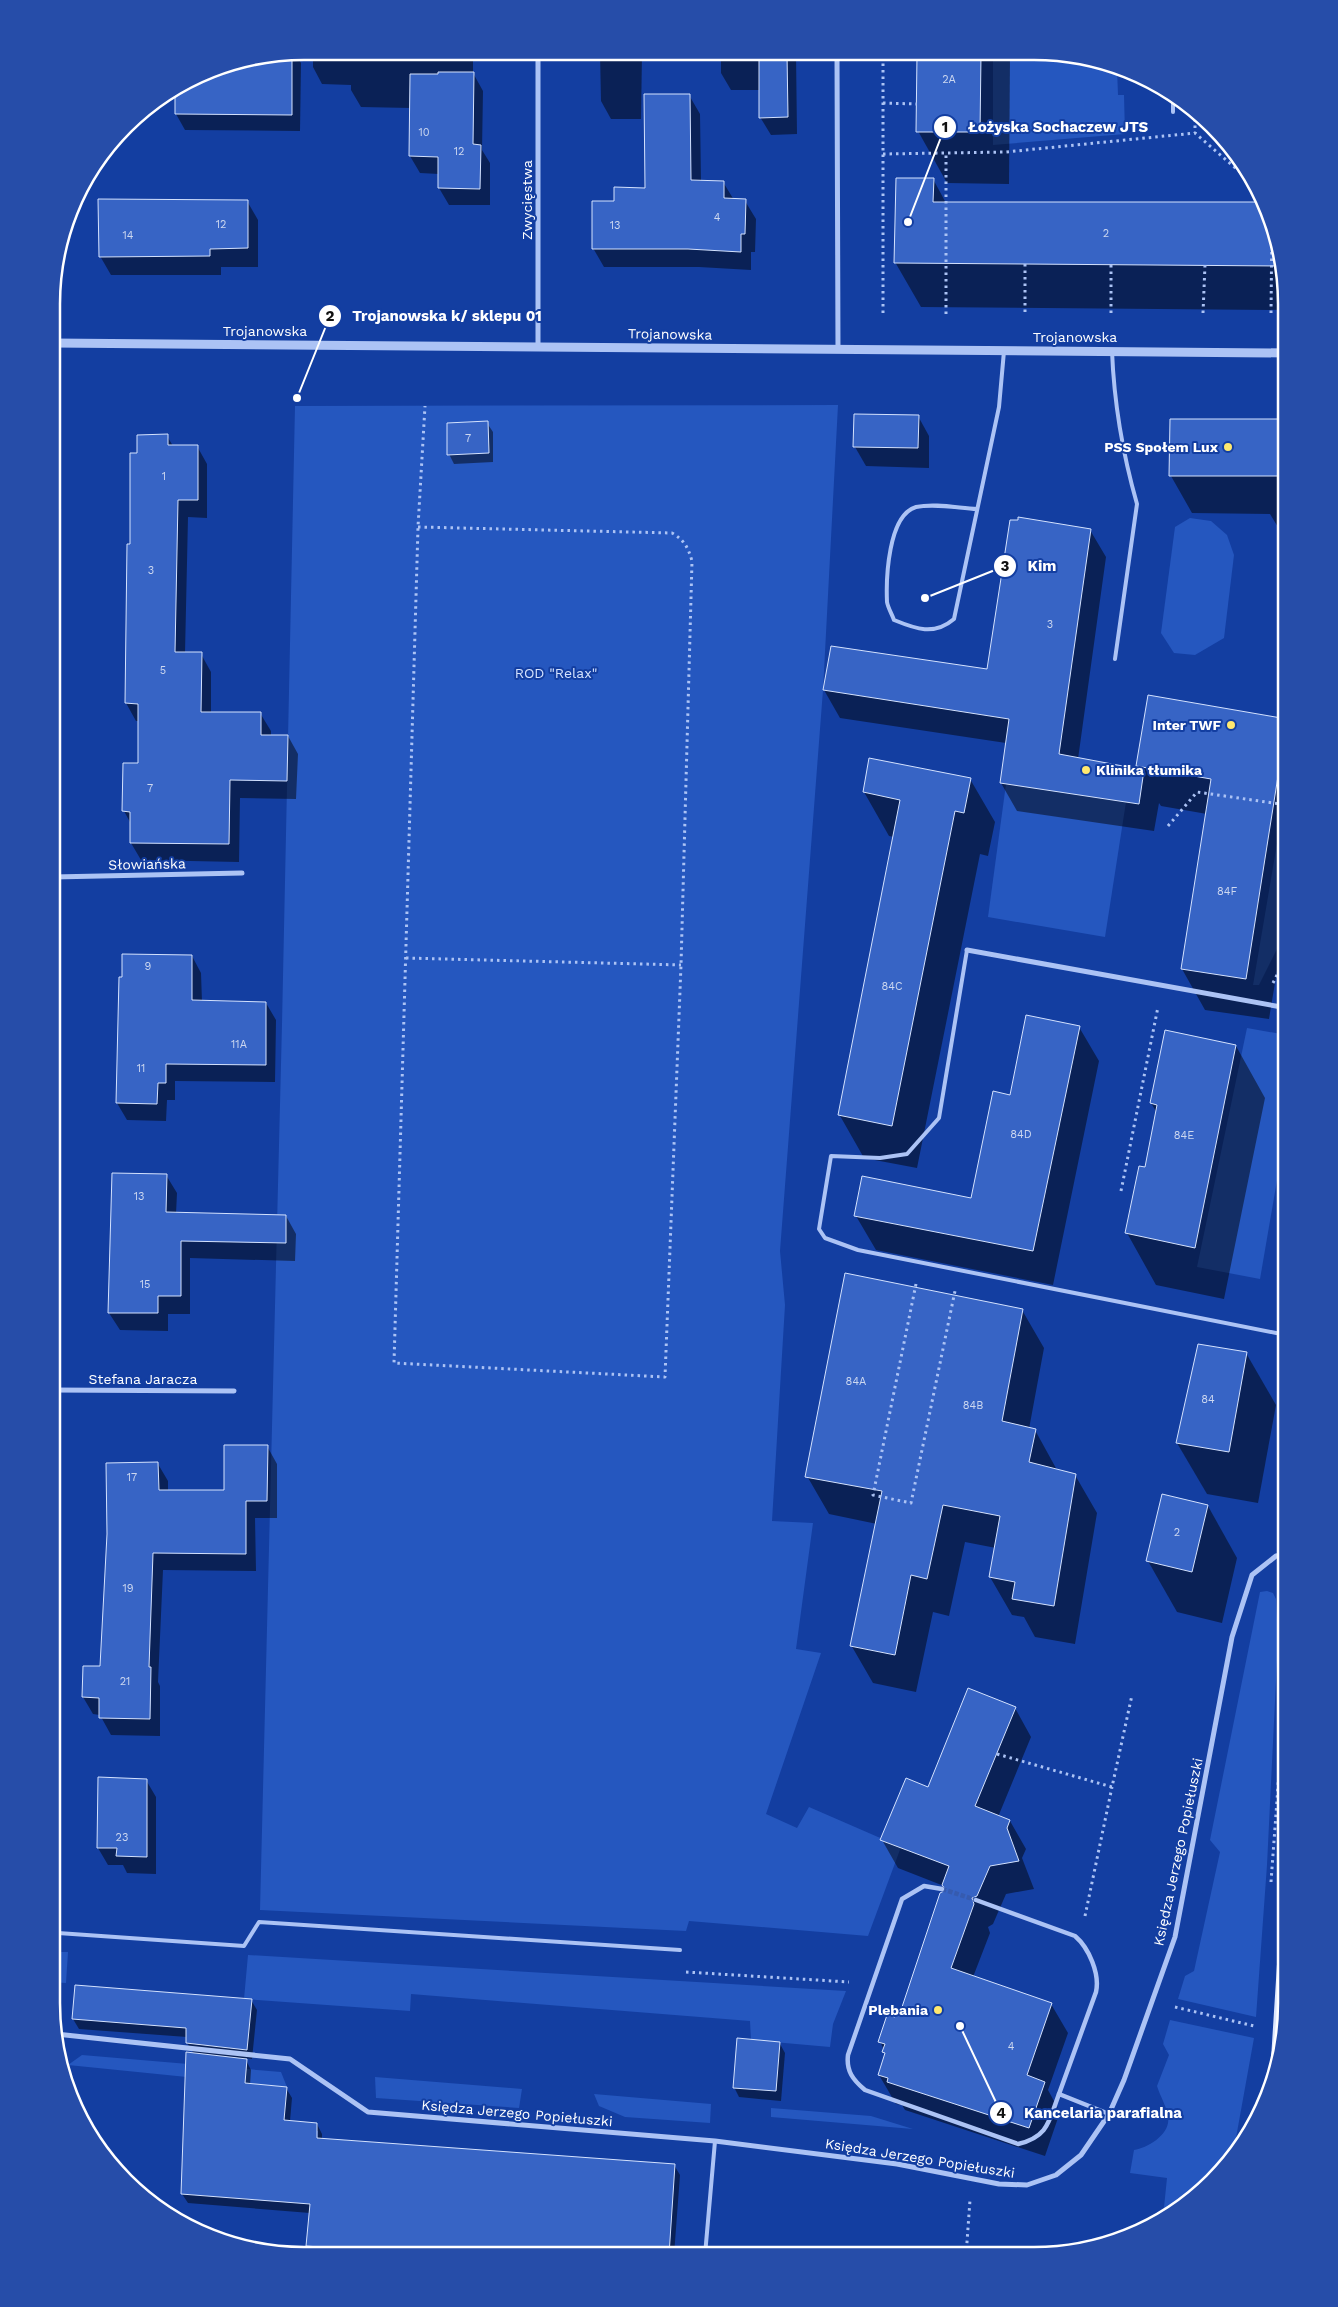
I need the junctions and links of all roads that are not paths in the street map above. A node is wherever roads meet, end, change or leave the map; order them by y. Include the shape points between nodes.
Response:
1 (538, 60) edge
2 (838, 60) edge
3 (1173, 103) edge
4 (1173, 112) dead end
5 (60, 343) edge
6 (538, 346) junction
7 (838, 349) junction
8 (1004, 351) junction
9 (1112, 351) junction
10 (1278, 353) edge
11 (977, 509) junction
12 (1115, 659) dead end
13 (242, 873) dead end
14 (60, 877) edge
15 (967, 950) joint
16 (1278, 1007) edge
17 (1278, 1333) edge
18 (60, 1390) edge
19 (234, 1391) dead end
20 (1278, 1556) edge
21 (942, 1889) tunnel mouth
22 (976, 1900) tunnel mouth
23 (60, 1933) edge
24 (680, 1950) dead end
25 (62, 2035) edge
26 (1059, 2094) junction
27 (1109, 2114) junction
28 (715, 2141) junction
29 (706, 2247) edge

1 - 6 street, Zwycięstwa
2 - 7 street
3 - 4 lane
5 - 6 street, Trojanowska
6 - 7 street, Trojanowska
7 - 8 street, Trojanowska
8 - 9 street, Trojanowska
8 - 11 lane via 999,407
9 - 10 street, Trojanowska
9 - 12 lane via 1113,378 1137,504
11 - 11 lane via 954,619 943,629 916,629 894,620 887,604 889,559 899,520 914,508
13 - 14 street, Słowiańska
15 - 16 street
15 - 17 lane via 939,1118 907,1154 880,1158 831,1156 819,1229 825,1238 858,1250
18 - 19 street, Stefana Jaracza
20 - 27 street, Księdza Jerzego Popiełuszki via 1252,1575 1232,1637 1174,1937
21 - 26 street via 924,1886 902,1899 848,2055 852,2080 865,2090 1018,2144 1034,2141 1044,2132
22 - 26 street via 1075,1936 1096,1973 1098,1983
23 - 24 lane via 244,1946 259,1922
25 - 28 street, Księdza Jerzego Popiełuszki via 290,2060 368,2112
26 - 27 street
27 - 28 street, Księdza Jerzego Popiełuszki via 1082,2155 1056,2175 1027,2185 998,2184 897,2164
28 - 29 lane

